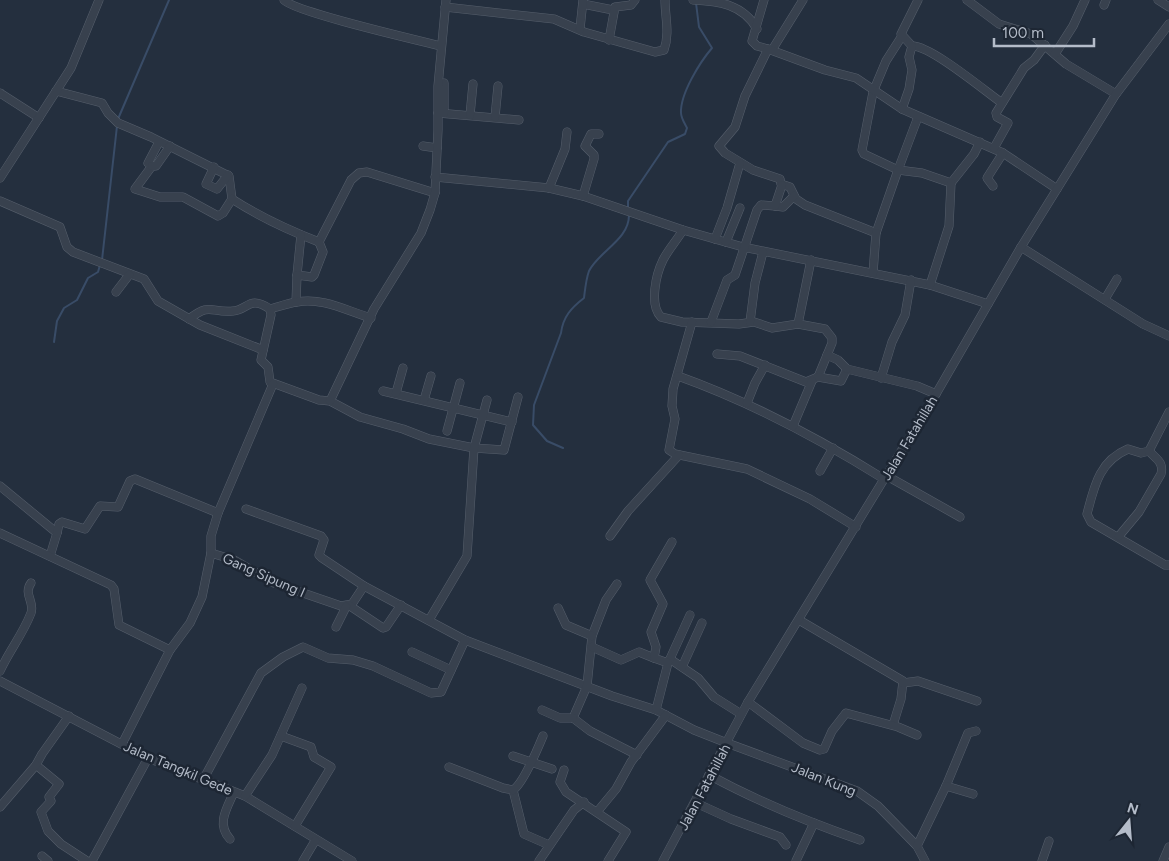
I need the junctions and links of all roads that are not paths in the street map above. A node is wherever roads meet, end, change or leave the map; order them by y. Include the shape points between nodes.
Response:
1 (99, 0) edge
2 (284, 0) edge
3 (635, 0) edge
4 (665, 0) edge
5 (693, 0) edge
6 (698, 0) edge
7 (764, 0) edge
8 (803, 0) edge
9 (918, 0) edge
10 (968, 0) edge
11 (1085, 0) edge
12 (1158, 0) edge
13 (583, 2) edge
14 (445, 4) edge
15 (1169, 7) edge
16 (613, 10) junction
17 (1169, 24) edge
18 (580, 29) junction
19 (757, 29) junction
20 (902, 36) junction
21 (609, 40) junction
22 (441, 46) junction
23 (912, 46) junction
24 (1045, 46) junction
25 (770, 50) junction
26 (1055, 54) junction
27 (444, 83) dead end
28 (473, 84) dead end
29 (498, 86) dead end
30 (56, 91) junction
31 (873, 92) junction
32 (0, 93) edge
33 (1116, 94) junction
34 (1002, 103) junction
35 (902, 109) junction
36 (441, 113) junction
37 (470, 115) junction
38 (495, 117) junction
39 (918, 117) junction
40 (39, 118) junction
41 (519, 120) dead end
42 (567, 132) dead end
43 (599, 134) dead end
44 (159, 142) junction
45 (980, 142) junction
46 (170, 146) junction
47 (423, 146) dead end
48 (438, 148) junction
49 (994, 148) junction
50 (1003, 153) junction
51 (740, 163) junction
52 (152, 166) junction
53 (214, 167) junction
54 (898, 170) junction
55 (228, 175) junction
56 (436, 177) junction
57 (0, 178) edge
58 (951, 183) junction
59 (782, 185) junction
60 (993, 186) dead end
61 (549, 188) junction
62 (1057, 189) junction
63 (435, 193) junction
64 (583, 196) junction
65 (794, 196) junction
66 (232, 199) junction
67 (0, 201) edge
68 (774, 206) junction
69 (740, 208) dead end
70 (684, 230) junction
71 (876, 233) junction
72 (301, 235) junction
73 (715, 239) junction
74 (319, 242) junction
75 (726, 242) junction
76 (1022, 246) junction
77 (743, 247) junction
78 (763, 252) junction
79 (811, 260) junction
80 (873, 273) junction
81 (129, 275) junction
82 (297, 275) junction
83 (1117, 279) dead end
84 (910, 280) junction
85 (930, 285) junction
86 (116, 292) dead end
87 (1105, 299) junction
88 (296, 302) junction
89 (988, 304) junction
90 (270, 309) junction
91 (371, 318) junction
92 (189, 319) junction
93 (692, 322) junction
94 (711, 322) junction
95 (750, 322) junction
96 (798, 324) junction
97 (1169, 336) edge
98 (263, 350) junction
99 (717, 354) dead end
100 (827, 355) junction
101 (765, 366) junction
102 (403, 368) dead end
103 (847, 369) junction
104 (431, 376) dead end
105 (678, 376) junction
106 (881, 378) junction
107 (815, 379) junction
108 (460, 383) dead end
109 (273, 384) junction
110 (383, 391) dead end
111 (396, 393) junction
112 (936, 394) junction
113 (518, 396) dead end
114 (424, 400) junction
115 (487, 400) dead end
116 (330, 401) junction
117 (747, 403) junction
118 (454, 408) junction
119 (1169, 412) edge
120 (483, 416) junction
121 (512, 422) junction
122 (792, 426) junction
123 (447, 432) dead end
124 (474, 448) junction
125 (833, 448) junction
126 (1149, 451) junction
127 (679, 455) junction
128 (820, 471) dead end
129 (885, 478) junction
130 (0, 486) edge
131 (246, 508) dead end
132 (218, 513) junction
133 (960, 517) dead end
134 (856, 527) junction
135 (0, 533) edge
136 (57, 533) junction
137 (610, 536) dead end
138 (1119, 536) junction
139 (672, 542) dead end
140 (211, 553) junction
141 (50, 556) junction
142 (1169, 565) edge
143 (31, 583) dead end
144 (618, 584) dead end
145 (364, 586) junction
146 (401, 605) junction
147 (348, 606) junction
148 (558, 608) dead end
149 (690, 615) dead end
150 (430, 620) junction
151 (799, 620) junction
152 (702, 623) dead end
153 (336, 627) dead end
154 (592, 636) junction
155 (465, 640) junction
156 (592, 647) junction
157 (170, 650) junction
158 (412, 652) dead end
159 (654, 658) junction
160 (669, 661) junction
161 (682, 667) junction
162 (451, 670) junction
163 (0, 671) edge
164 (0, 681) edge
165 (904, 683) junction
166 (587, 686) junction
167 (302, 688) dead end
168 (977, 701) dead end
169 (748, 702) junction
170 (542, 710) dead end
171 (656, 710) junction
172 (741, 714) junction
173 (70, 716) junction
174 (666, 716) junction
175 (574, 718) junction
176 (893, 725) junction
177 (976, 731) dead end
178 (917, 735) dead end
179 (281, 736) junction
180 (543, 736) dead end
181 (727, 743) junction
182 (122, 744) junction
183 (637, 755) junction
184 (512, 756) dead end
185 (148, 758) junction
186 (531, 763) junction
187 (36, 766) junction
188 (449, 767) dead end
189 (552, 769) dead end
190 (564, 770) dead end
191 (710, 775) junction
192 (203, 780) junction
193 (946, 786) junction
194 (513, 790) junction
195 (234, 792) junction
196 (973, 794) dead end
197 (245, 796) junction
198 (584, 802) junction
199 (696, 802) junction
200 (0, 806) edge
201 (597, 812) junction
202 (814, 823) junction
203 (295, 826) junction
204 (230, 839) dead end
205 (315, 840) junction
206 (860, 840) dead end
207 (1050, 841) dead end
208 (786, 844) dead end
209 (549, 845) junction
210 (917, 846) junction
211 (1169, 847) edge
212 (666, 860) edge
213 (87, 861) edge
214 (92, 861) edge
215 (303, 861) edge
216 (352, 861) edge
217 (539, 861) edge
218 (608, 861) edge
219 (796, 861) edge
220 (926, 861) edge
221 (1042, 861) edge
222 (1162, 861) edge

1 - 30 street via 71,68
2 - 22 street via 320,14
3 - 16 street via 631,5 617,5
4 - 21 street via 668,30 664,50 655,52
5 - 6 street
6 - 19 street via 728,4 750,17
7 - 19 street
8 - 25 street
9 - 20 street via 902,28
10 - 24 street via 994,20 1027,32
11 - 26 street
12 - 15 street
13 - 16 street
13 - 18 street
14 - 18 street via 554,19
14 - 22 street
16 - 21 street
17 - 33 street, Jalan Fatahillah
18 - 21 street
19 - 25 street via 753,44
20 - 23 street
20 - 31 street via 886,61
22 - 36 street
23 - 34 street via 936,55
23 - 35 street via 909,89
24 - 26 street
24 - 34 street via 1024,68
25 - 31 street via 849,75
25 - 51 street via 745,96 735,127 720,146 724,153
26 - 33 street
27 - 36 street
28 - 37 street
29 - 38 street
30 - 40 street
30 - 44 street via 102,103 117,122
31 - 35 street
31 - 54 street via 862,150 864,154
32 - 40 street
33 - 62 street, Jalan Fatahillah
34 - 49 street via 996,115 1008,123
35 - 39 street
36 - 37 street
36 - 48 street
37 - 38 street
38 - 41 street
39 - 45 street
39 - 54 street
40 - 57 street
42 - 61 street via 565,149
43 - 64 street via 591,134 585,146 594,159
44 - 46 street
44 - 52 street via 148,163
45 - 49 street
45 - 58 street
46 - 52 street via 159,164
46 - 53 street
47 - 48 street
48 - 56 street
49 - 50 street
50 - 60 street via 987,178
50 - 62 street
51 - 59 street via 777,177
51 - 73 street
52 - 66 street via 136,188 138,191 183,197 218,216
53 - 55 street
53 - 55 street via 206,184 216,189
54 - 58 street via 922,172
54 - 71 street
55 - 66 street
56 - 61 street
56 - 63 street
58 - 85 street via 948,226
59 - 65 street via 790,187
59 - 68 street
61 - 64 street
62 - 76 street, Jalan Fatahillah
63 - 74 street via 367,172 358,173 351,180
63 - 91 street via 421,233 395,272
64 - 70 street
65 - 68 street via 783,207
65 - 71 street via 805,205
66 - 72 street via 249,211
67 - 81 street via 58,226 68,249
68 - 77 street via 759,206
69 - 75 street
70 - 73 street
70 - 93 street via 663,261 655,306 661,317
71 - 80 street
72 - 74 street
72 - 82 street
73 - 75 street
74 - 82 street via 323,252 314,275
75 - 77 street
76 - 87 street
76 - 89 street, Jalan Fatahillah
77 - 78 street
77 - 94 street via 734,275 727,280
78 - 79 street
78 - 95 street
79 - 80 street
79 - 96 street
80 - 84 street
81 - 86 street
81 - 92 street via 144,280 158,301
82 - 88 street
83 - 87 street
84 - 85 street
84 - 106 street via 905,315 892,342
85 - 89 street
87 - 97 street via 1142,324
88 - 90 street
88 - 91 street via 336,305
89 - 112 street, Jalan Fatahillah
90 - 92 street via 252,303 235,311 203,309
90 - 98 street
91 - 116 street
92 - 98 street
93 - 94 street
93 - 105 street
94 - 95 street
95 - 96 street via 772,328
96 - 100 street via 825,329 832,338
98 - 109 street via 261,360 268,367 268,378
99 - 101 street via 740,356
100 - 103 street
100 - 107 street
101 - 107 street via 806,382
101 - 117 street
102 - 111 street
103 - 106 street
103 - 107 street via 841,381
104 - 114 street
105 - 117 street
105 - 127 street via 672,402 675,419 669,447
106 - 112 street
107 - 122 street
108 - 118 street
109 - 116 street
109 - 132 street
110 - 111 street
111 - 114 street
112 - 129 street, Jalan Fatahillah
113 - 121 street
114 - 118 street
115 - 120 street
116 - 124 street via 360,417 429,439
117 - 122 street
118 - 120 street
118 - 123 street
119 - 126 street
120 - 121 street
120 - 124 street
121 - 124 street via 504,450
122 - 125 street
124 - 150 street via 467,556
125 - 128 street
125 - 129 street
126 - 138 street via 1160,462 1161,474 1139,512
126 - 138 street via 1141,453 1129,449 1122,452 1102,469 1096,480 1087,517
127 - 134 street via 746,469
127 - 137 street via 628,511
129 - 133 street
129 - 134 street, Jalan Fatahillah
130 - 136 street
131 - 145 street, Jalan Kung via 321,536 324,540 319,556
132 - 136 street via 135,479 130,481 118,507 100,506 86,529 62,522
132 - 140 street via 211,536
134 - 151 street, Jalan Fatahillah
135 - 141 street
136 - 141 street
138 - 142 street via 1144,554
139 - 159 street via 650,580 663,604 651,632 656,647
140 - 147 street, Gang Sipung I via 234,560 281,586
140 - 157 street via 199,604
141 - 157 street via 111,585 119,625
143 - 163 street via 28,594 31,612
144 - 154 street via 606,600
145 - 146 street, Jalan Kung
145 - 147 street
146 - 147 street, Gang Sipung I via 383,628
146 - 150 street, Jalan Kung
147 - 153 street
148 - 154 street via 566,625
149 - 160 street
150 - 155 street, Jalan Kung
151 - 165 street
151 - 169 street, Jalan Fatahillah
152 - 161 street
154 - 156 street
155 - 162 street
155 - 166 street, Jalan Kung
156 - 159 street via 621,660 636,652
156 - 166 street
157 - 182 street
158 - 162 street
159 - 160 street
160 - 161 street
160 - 171 street
161 - 172 street via 698,678 714,697
162 - 192 street via 441,692 431,693 364,662 328,658 303,648 296,649 261,672
164 - 173 street, Jalan Tangkil Gede
165 - 168 street via 918,681
165 - 176 street
166 - 171 street, Jalan Kung
166 - 175 street
167 - 179 street
169 - 172 street, Jalan Fatahillah
169 - 176 street via 803,743 821,750 846,713
170 - 175 street via 560,718
171 - 174 street, Jalan Kung
172 - 181 street, Jalan Fatahillah
173 - 182 street, Jalan Tangkil Gede
173 - 187 street
174 - 181 street, Jalan Kung
174 - 183 street
175 - 183 street
176 - 178 street
177 - 193 street via 968,732
179 - 197 street
179 - 203 street via 311,746 314,757 331,767
180 - 186 street
181 - 191 street, Jalan Fatahillah
181 - 210 street, Jalan Kung via 857,791 878,806
182 - 185 street, Jalan Tangkil Gede
183 - 201 street
184 - 186 street
185 - 192 street, Jalan Tangkil Gede
185 - 214 street
186 - 189 street
186 - 194 street
187 - 200 street
187 - 213 street via 59,784 49,797 51,801 41,811 48,831 60,844
188 - 194 street
190 - 198 street via 560,782 564,789
191 - 199 street, Jalan Fatahillah
191 - 202 street via 742,793
192 - 195 street, Jalan Tangkil Gede
193 - 196 street
193 - 210 street
194 - 209 street via 524,834
195 - 197 street, Jalan Tangkil Gede
195 - 204 street via 223,819 224,833
197 - 203 street, Jalan Tangkil Gede
198 - 201 street
198 - 209 street via 574,810
199 - 208 street via 780,837
199 - 212 street, Jalan Fatahillah
201 - 218 street via 626,833
202 - 206 street
202 - 219 street
203 - 205 street, Jalan Tangkil Gede
205 - 215 street
205 - 216 street, Jalan Tangkil Gede
207 - 221 street
209 - 217 street
210 - 220 street, Jalan Kung
211 - 222 street

